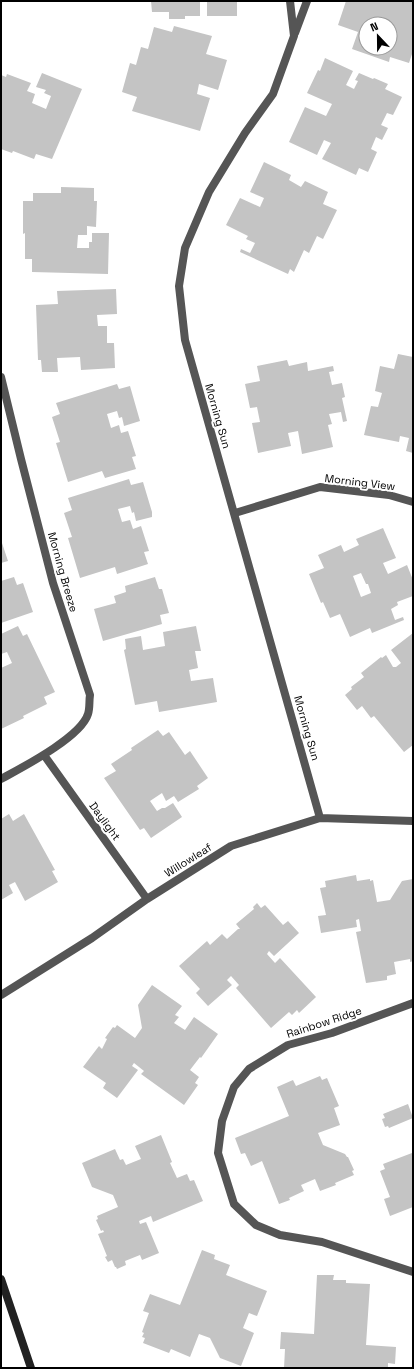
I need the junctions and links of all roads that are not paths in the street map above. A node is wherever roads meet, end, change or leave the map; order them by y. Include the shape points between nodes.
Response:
1 (290, 1) edge
2 (307, 1) edge
3 (294, 36) junction
4 (1, 377) edge
5 (413, 502) edge
6 (234, 513) junction
7 (44, 755) junction
8 (1, 779) edge
9 (320, 818) junction
10 (413, 821) edge
11 (147, 899) junction
12 (1, 995) edge
13 (413, 1003) edge
14 (413, 1272) edge
15 (1, 1280) edge
16 (32, 1368) edge

1 - 3 street, Morning Sun
2 - 3 street, Morning Sun
3 - 6 street, Morning Sun via 274,94 245,133 209,192 185,248 179,286 185,340
4 - 7 street, Morning Breeze via 53,583 90,695 89,713 81,726
5 - 6 street, Morning View via 389,495 320,487
6 - 9 street, Morning Sun
7 - 8 street, Morning Breeze
7 - 11 street, Daylight
9 - 10 street, Willowleaf
9 - 11 street, Willowleaf via 231,846
11 - 12 street, Willowleaf via 92,938
13 - 14 street, Rainbow Ridge via 332,1033 288,1045 249,1069 234,1086 222,1121 218,1152 234,1204 256,1225 280,1235 322,1242
15 - 16 street

